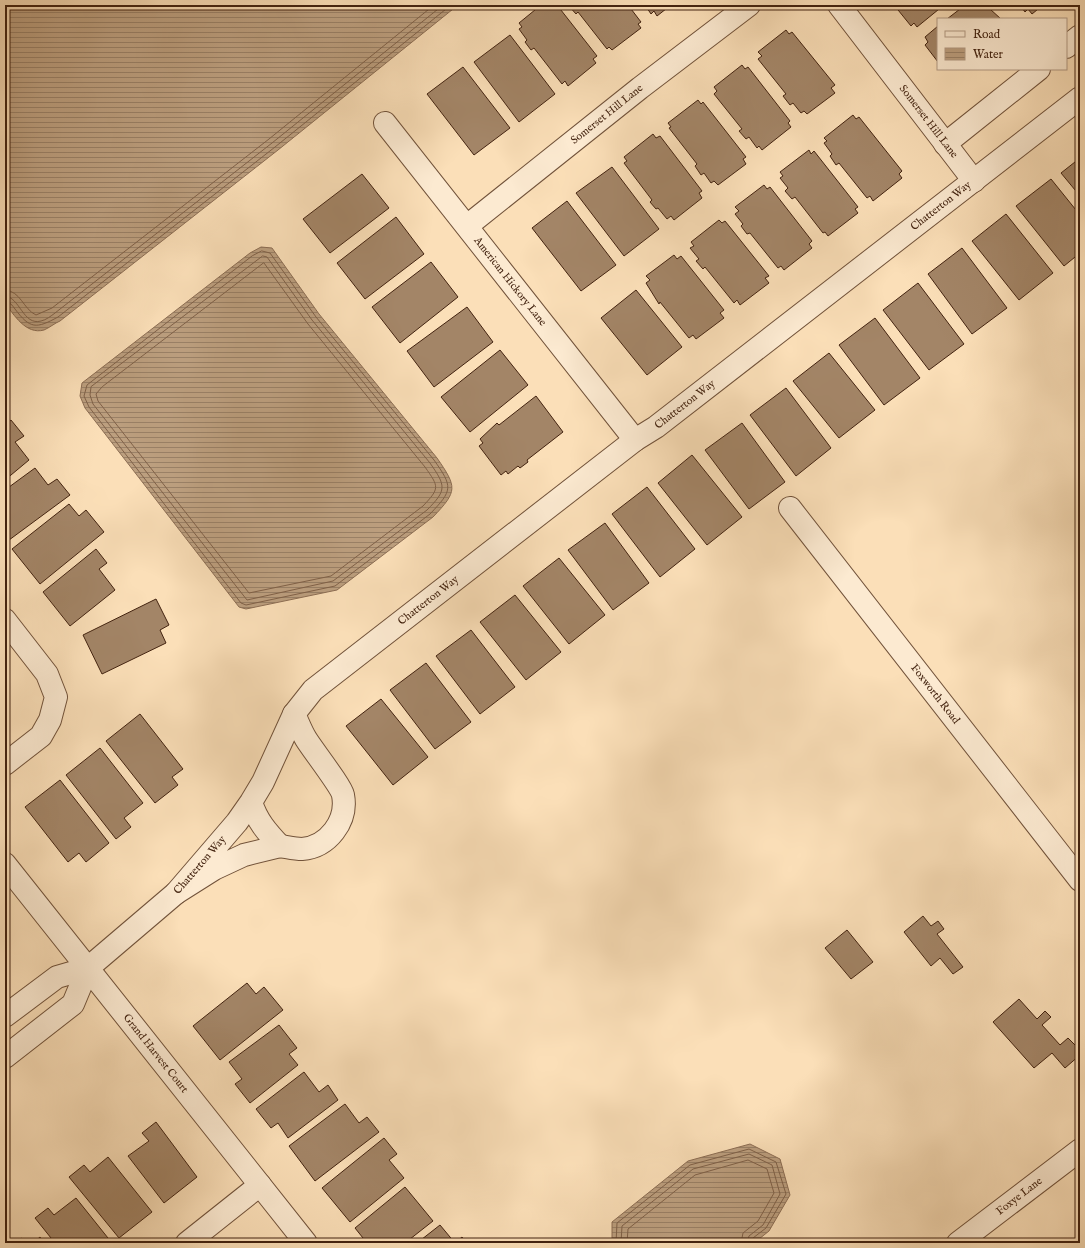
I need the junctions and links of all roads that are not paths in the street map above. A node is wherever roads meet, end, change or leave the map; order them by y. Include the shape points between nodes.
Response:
1 (749, 5) edge
2 (838, 5) edge
3 (1080, 36) edge
4 (1067, 46) edge
5 (1038, 70) edge
6 (1080, 98) edge
7 (385, 123) dead end
8 (945, 144) junction
9 (974, 181) junction
10 (467, 226) junction
11 (635, 440) junction
12 (790, 508) dead end
13 (5, 620) edge
14 (294, 714) junction
15 (5, 764) edge
16 (251, 802) junction
17 (280, 846) junction
18 (5, 864) edge
19 (1080, 880) edge
20 (176, 893) junction
21 (88, 968) junction
22 (5, 1016) edge
23 (8, 1049) edge
24 (1080, 1150) edge
25 (260, 1185) junction
26 (187, 1243) edge
27 (306, 1243) edge
28 (958, 1243) edge

1 - 10 street, Somerset Hill Lane
2 - 8 street, Somerset Hill Lane
3 - 4 street
5 - 8 street
6 - 9 street, Chatterton Way
7 - 10 street, American Hickory Lane
8 - 9 street, Somerset Hill Lane
9 - 11 street, Chatterton Way via 662,422
10 - 11 street, American Hickory Lane
11 - 14 street, Chatterton Way via 313,690
12 - 19 street, Foxworth Road
13 - 15 street via 47,674 56,697 50,720 41,736
14 - 16 street, Chatterton Way via 263,782
14 - 17 street, Chatterton Way via 304,737 343,794 343,812 336,830 315,846 301,849
16 - 17 street via 262,826
16 - 20 street, Chatterton Way
17 - 20 street, Chatterton Way via 244,855 214,869
18 - 21 street, Grand Harvest Court
20 - 21 street
21 - 22 street via 57,977
21 - 23 street via 73,1004
21 - 25 street, Grand Harvest Court
24 - 28 street, Foxye Lane
25 - 26 street
25 - 27 street, Grand Harvest Court

